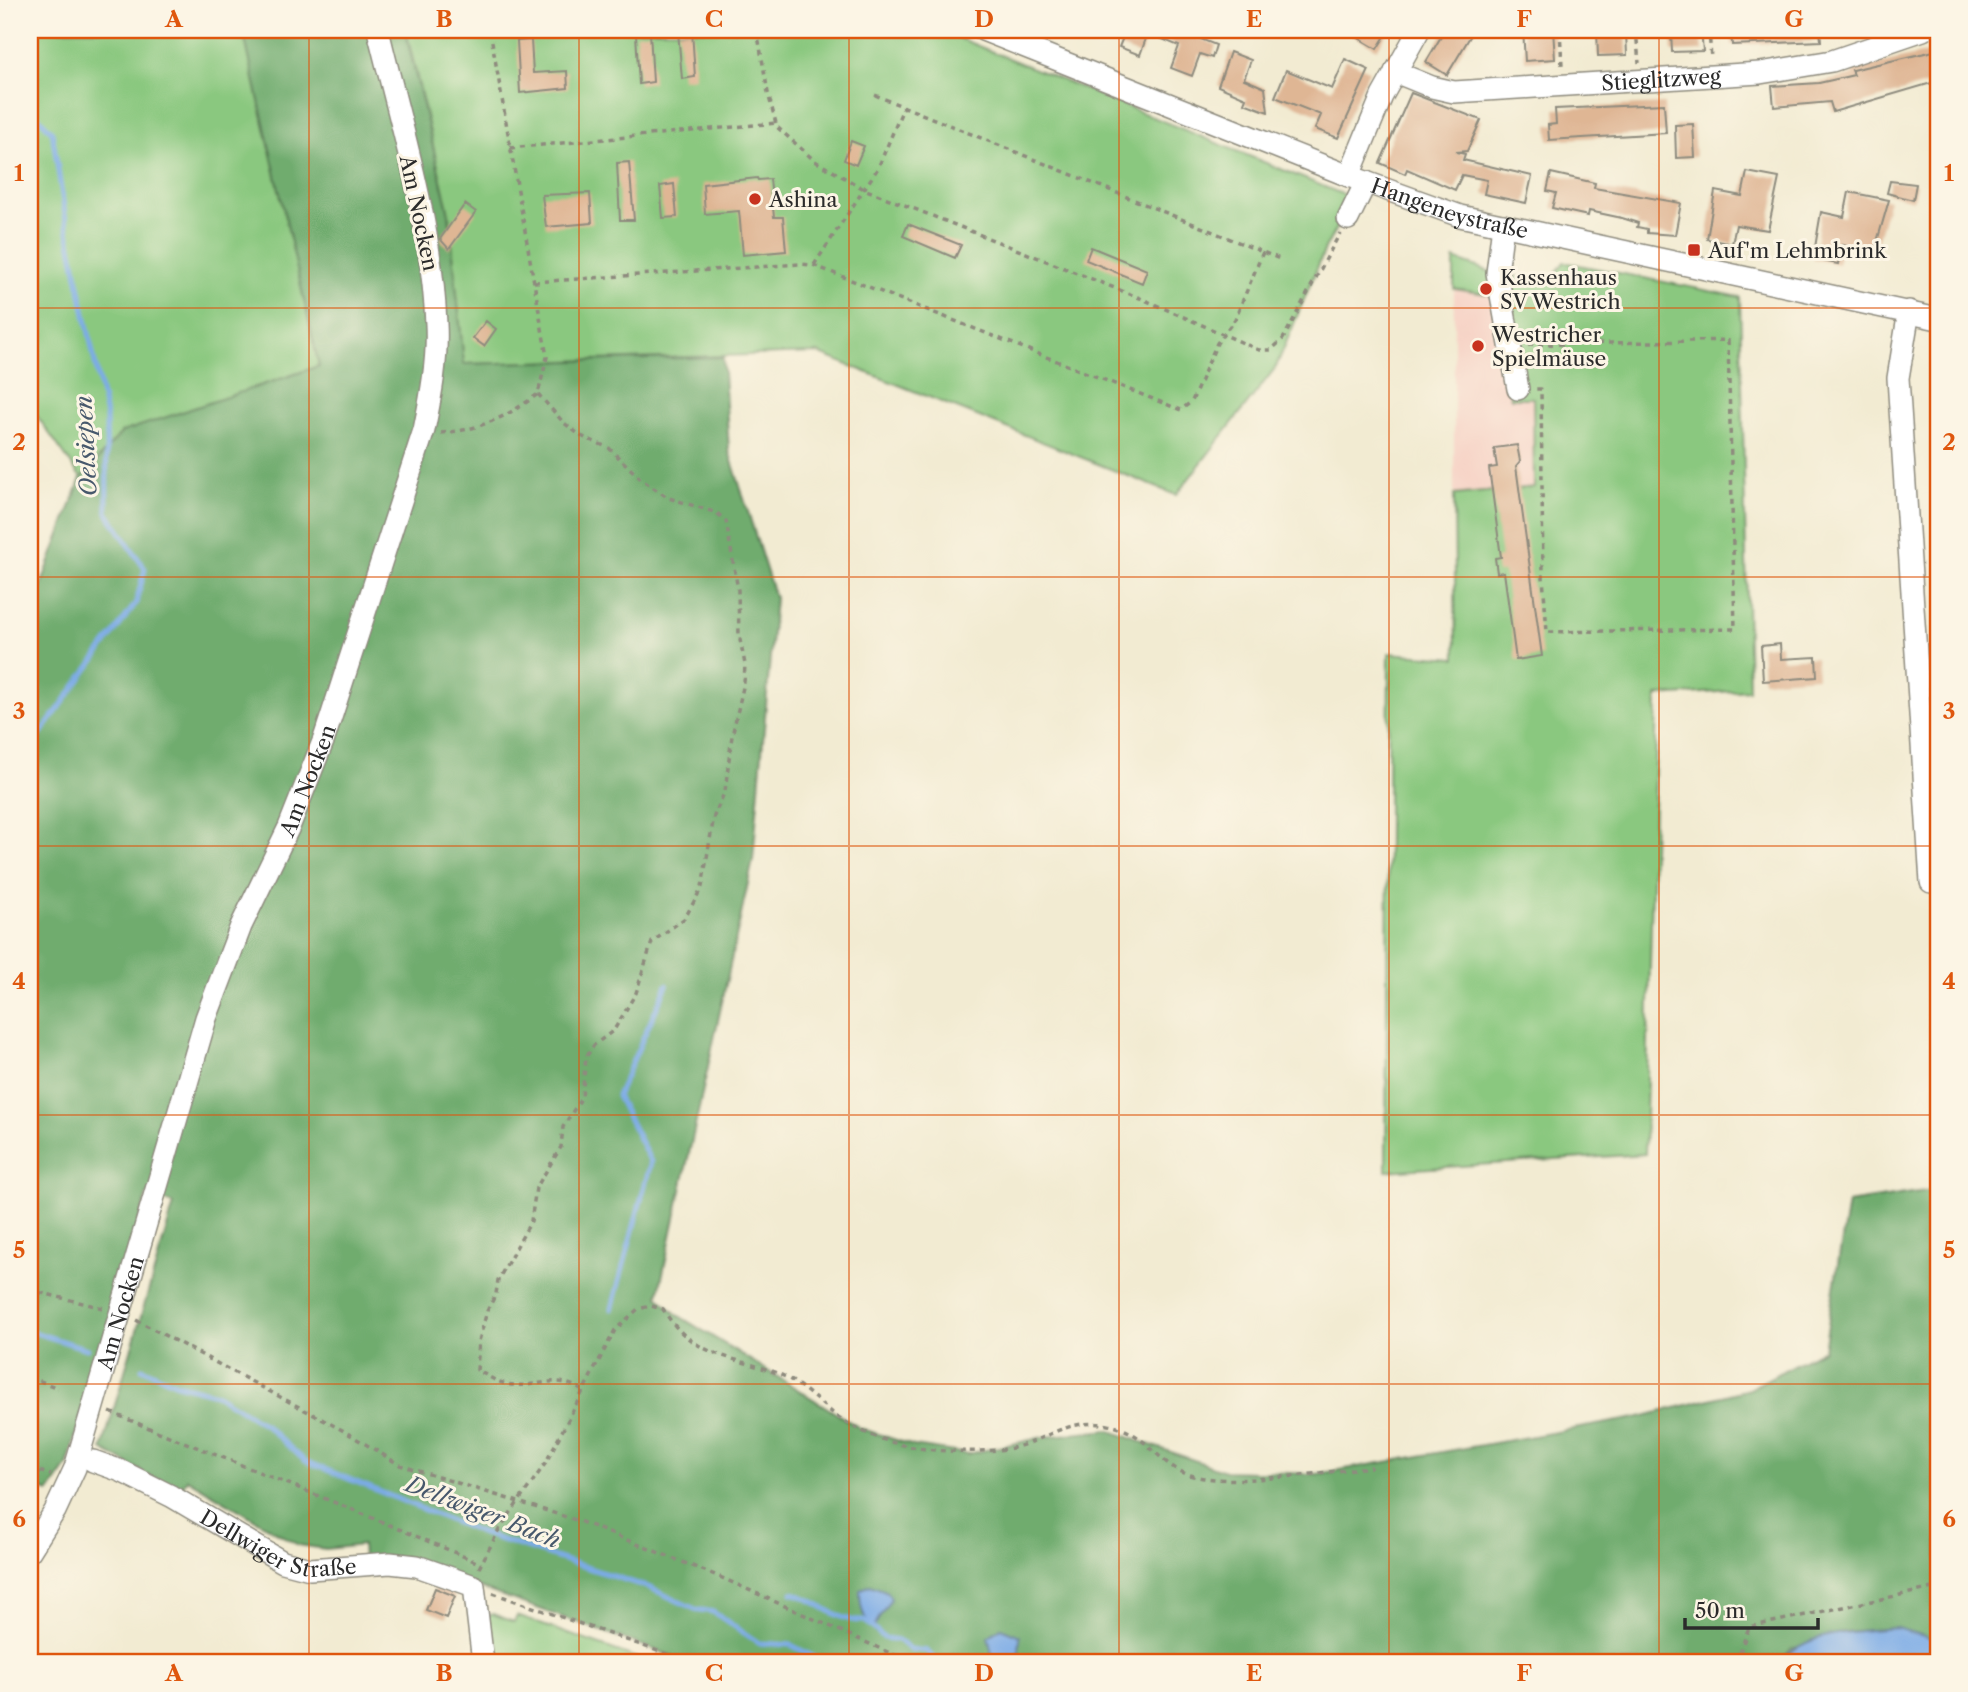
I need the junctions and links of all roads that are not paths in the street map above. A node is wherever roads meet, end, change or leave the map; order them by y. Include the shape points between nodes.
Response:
1 (378, 30) edge
2 (983, 30) edge
3 (1419, 30) edge
4 (1923, 30) edge
5 (1395, 72) junction
6 (1358, 179) junction
7 (1348, 219) road end
8 (1503, 225) junction
9 (1909, 311) junction
10 (1938, 319) edge
11 (1518, 389) road end
12 (1931, 882) dead end
13 (93, 1461) dead end
14 (30, 1551) edge
15 (483, 1662) edge

1 - 14 street, Am Nocken via 432,272 437,327 430,400 414,463 324,739 289,827 241,926 206,1018 75,1468
2 - 6 street, Hangeneystraße
3 - 5 street
4 - 5 street, Stieglitzweg via 1810,67 1712,77 1454,92
5 - 6 street
6 - 7 street
6 - 8 street, Hangeneystraße via 1448,212
8 - 9 street, Hangeneystraße
8 - 11 street via 1497,273
9 - 10 street, Hangeneystraße
9 - 12 street via 1898,378
13 - 15 street, Dellwiger Straße via 171,1496 283,1562 310,1569 390,1563 417,1566 474,1586

